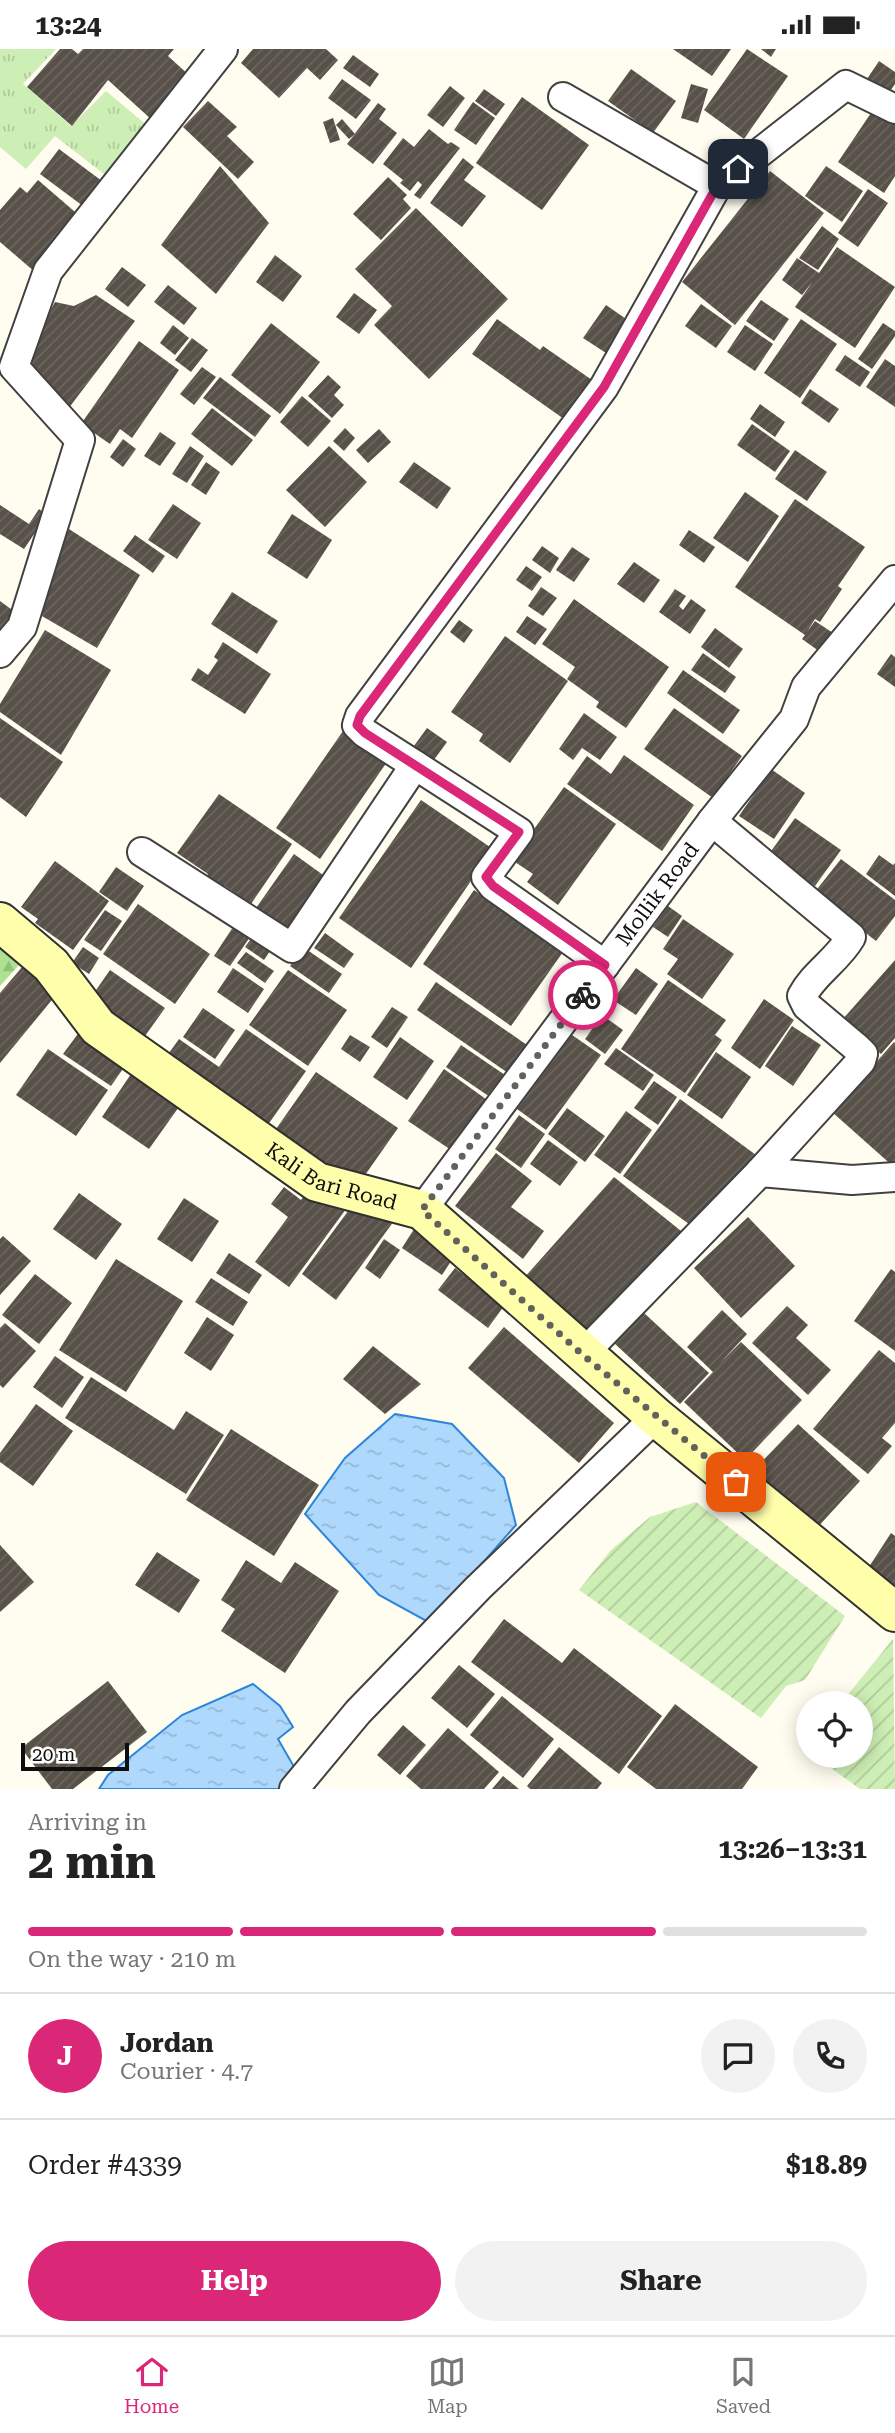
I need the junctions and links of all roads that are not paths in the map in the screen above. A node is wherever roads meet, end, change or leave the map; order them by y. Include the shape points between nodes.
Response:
1 (223, 49) edge
2 (563, 97) dead end
3 (895, 109) edge
4 (717, 186) junction
5 (895, 580) edge
6 (0, 653) edge
7 (415, 765) junction
8 (712, 821) junction
9 (142, 852) dead end
10 (0, 922) edge
11 (605, 965) junction
12 (760, 1172) junction
13 (895, 1177) edge
14 (422, 1210) junction
15 (583, 1355) junction
16 (656, 1417) junction
17 (895, 1612) edge
18 (294, 1789) edge

1 - 6 street via 48,271 14,367 80,440 22,627
2 - 4 street
3 - 4 street via 846,85
4 - 7 street via 604,387 360,716 357,725 365,733
5 - 8 street, Mollik Road via 806,687 794,719
7 - 9 street via 292,948
7 - 11 street via 519,832 486,877
8 - 11 street, Mollik Road
8 - 12 street via 851,937 802,996 807,1006 863,1054 861,1061
10 - 14 street, Kali Bari Road via 51,965 97,1027 317,1182
11 - 14 street, Mollik Road
12 - 13 street via 852,1180
12 - 15 street
14 - 15 street, Kali Bari Road
15 - 16 street, Kali Bari Road
16 - 17 street, Kali Bari Road
16 - 18 street via 478,1588 358,1712

